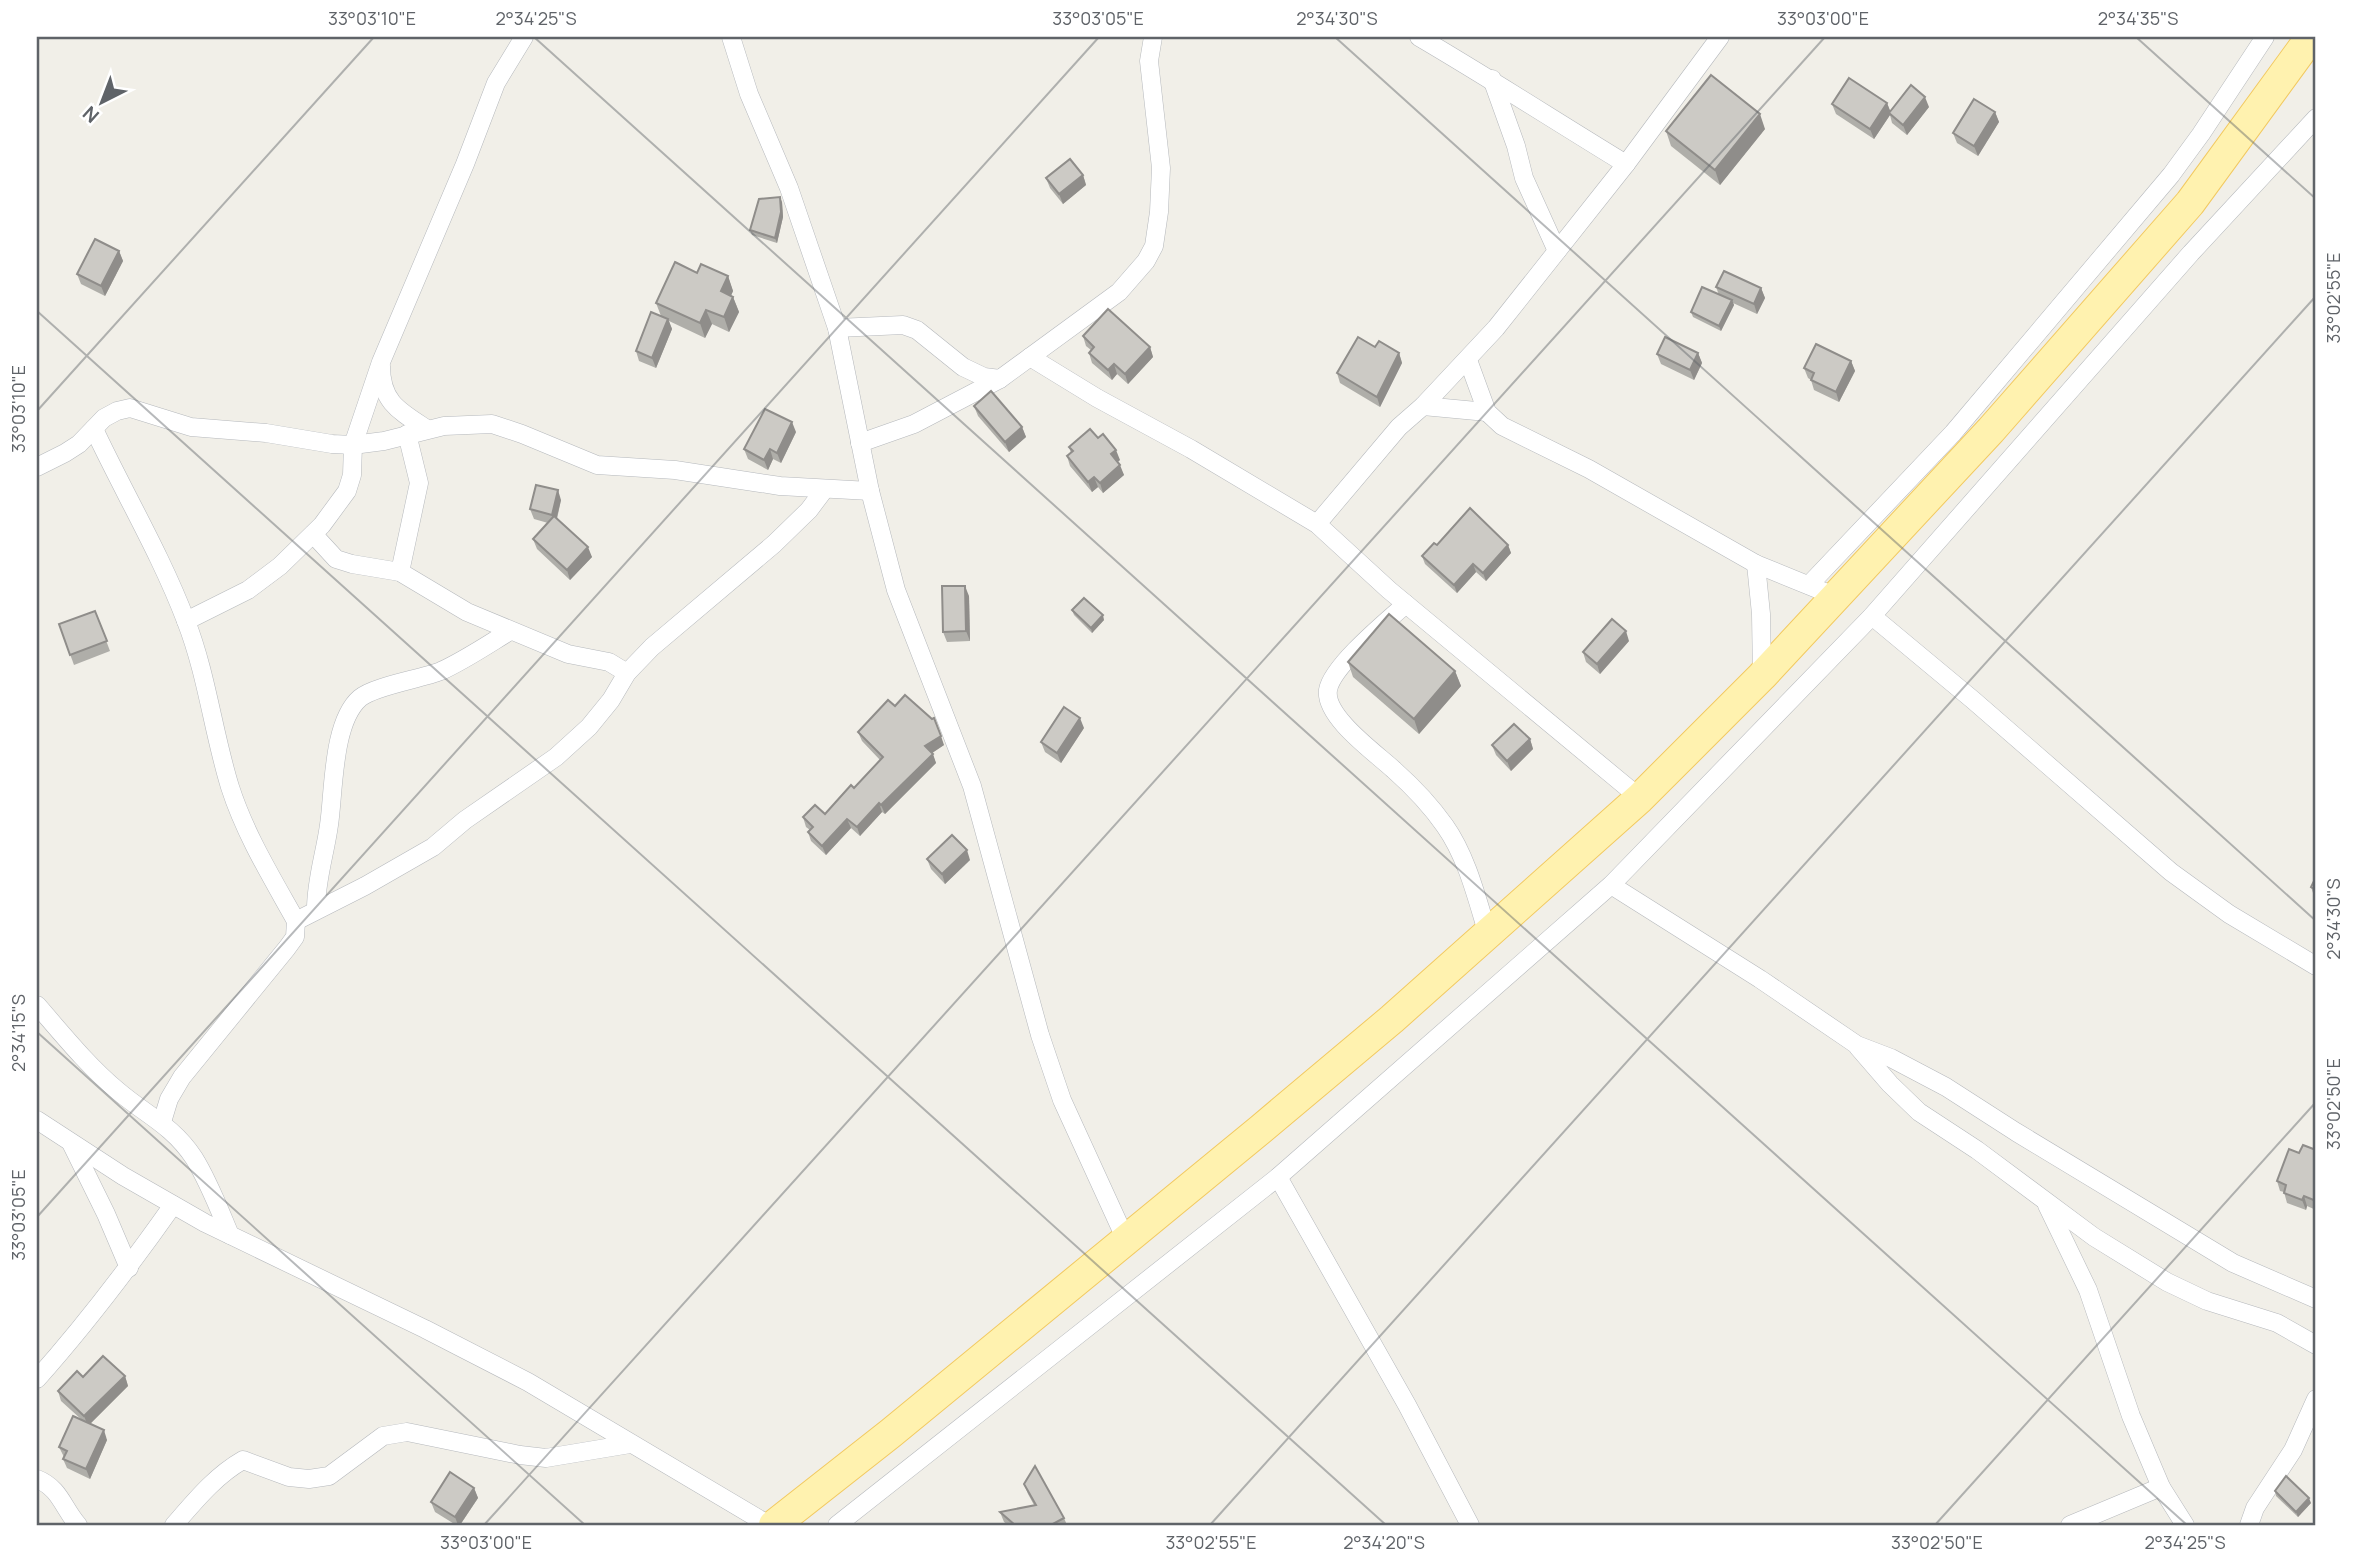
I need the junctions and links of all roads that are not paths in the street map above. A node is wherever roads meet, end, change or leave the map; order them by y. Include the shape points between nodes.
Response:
1 (524, 37) edge
2 (731, 37) edge
3 (1153, 37) edge
4 (1419, 37) edge
5 (1720, 37) edge
6 (2265, 37) edge
7 (2311, 37) edge
8 (1492, 79) junction
9 (2316, 118) edge
10 (1626, 164) junction
11 (1557, 251) junction
12 (837, 328) junction
13 (1030, 357) junction
14 (1468, 360) junction
15 (381, 362) junction
16 (1000, 379) junction
17 (1423, 406) junction
18 (1487, 412) junction
19 (94, 429) junction
20 (427, 429) junction
21 (407, 434) junction
22 (860, 443) junction
23 (353, 445) junction
24 (37, 467) edge
25 (824, 489) junction
26 (870, 491) junction
27 (1317, 524) junction
28 (313, 534) junction
29 (1756, 564) junction
30 (400, 572) junction
31 (1809, 585) junction
32 (1838, 597) junction
33 (1406, 604) junction
34 (1872, 616) junction
35 (186, 621) junction
36 (510, 631) junction
37 (627, 673) junction
38 (1762, 676) junction
39 (1640, 798) junction
40 (1611, 884) junction
41 (316, 909) junction
42 (296, 921) junction
43 (1488, 935) junction
44 (2316, 966) edge
45 (37, 1005) edge
46 (1857, 1045) junction
47 (37, 1120) edge
48 (162, 1122) junction
49 (71, 1143) junction
50 (1278, 1177) junction
51 (2046, 1202) junction
52 (173, 1205) junction
53 (230, 1236) junction
54 (1126, 1240) junction
55 (129, 1268) junction
56 (2316, 1299) edge
57 (2316, 1345) edge
58 (37, 1379) edge
59 (2316, 1399) edge
60 (630, 1444) junction
61 (37, 1479) edge
62 (2161, 1487) junction
63 (78, 1525) edge
64 (174, 1525) edge
65 (772, 1525) edge
66 (837, 1525) edge
67 (1470, 1525) edge
68 (2070, 1525) edge
69 (2185, 1525) edge
70 (2249, 1525) edge

1 - 15 street via 496,83
2 - 12 street
3 - 13 street via 1149,61 1161,168 1154,246 1119,292
4 - 8 street
5 - 10 street
6 - 31 street via 2171,175 1952,433
7 - 32 main road via 2190,203
8 - 10 street
8 - 11 street via 1524,178
9 - 34 street
10 - 11 street
11 - 14 street
12 - 16 street via 903,324 962,367
12 - 22 street
13 - 16 street
13 - 27 street
14 - 17 street
14 - 18 street
15 - 20 street via 387,397
15 - 23 street
16 - 22 street via 914,424
17 - 18 street
17 - 27 street via 1399,427
18 - 29 street via 1502,426 1609,479
19 - 23 street via 117,411 131,408 191,428
19 - 24 street via 79,444
19 - 35 street
20 - 21 street
20 - 25 street via 492,424 597,466 676,470
21 - 23 street
21 - 30 street via 419,483
22 - 26 street
23 - 28 street via 347,491
25 - 26 street
25 - 37 street via 774,544
26 - 54 street via 896,590 972,786 1062,1100
27 - 33 street
28 - 30 street via 336,559
28 - 35 street via 248,590
29 - 31 street
29 - 38 street
30 - 36 street via 467,612
31 - 32 street
32 - 38 main road
33 - 39 street
33 - 43 street via 1338,670 1328,690 1330,705 1343,724 1396,772 1445,826
34 - 40 street
34 - 44 street via 2171,872 2229,914
35 - 42 street via 231,788 256,850
36 - 37 street via 568,654 608,662
36 - 41 street via 440,671 360,698 350,712 334,765
37 - 41 street via 589,727 528,778 433,847
38 - 39 main road
39 - 43 main road
40 - 46 street
40 - 50 street
41 - 42 street
42 - 48 street via 295,937 288,948 182,1077
43 - 54 main road
45 - 48 street via 117,1090
46 - 51 street via 1919,1112
46 - 56 street via 1946,1087 2233,1263
47 - 49 street
48 - 53 street via 194,1158
49 - 52 street
49 - 55 street
50 - 66 street
50 - 67 street
51 - 57 street via 2168,1282 2207,1301 2277,1323
51 - 62 street via 2088,1290
52 - 53 street
52 - 55 street
53 - 60 street via 528,1382
54 - 65 main road via 860,1459
55 - 58 street
59 - 70 street via 2293,1450
60 - 64 street via 546,1458 407,1432 383,1436 329,1476 309,1479 289,1477 243,1460 209,1485
60 - 65 street
61 - 63 street via 53,1488
62 - 68 street
62 - 69 street

